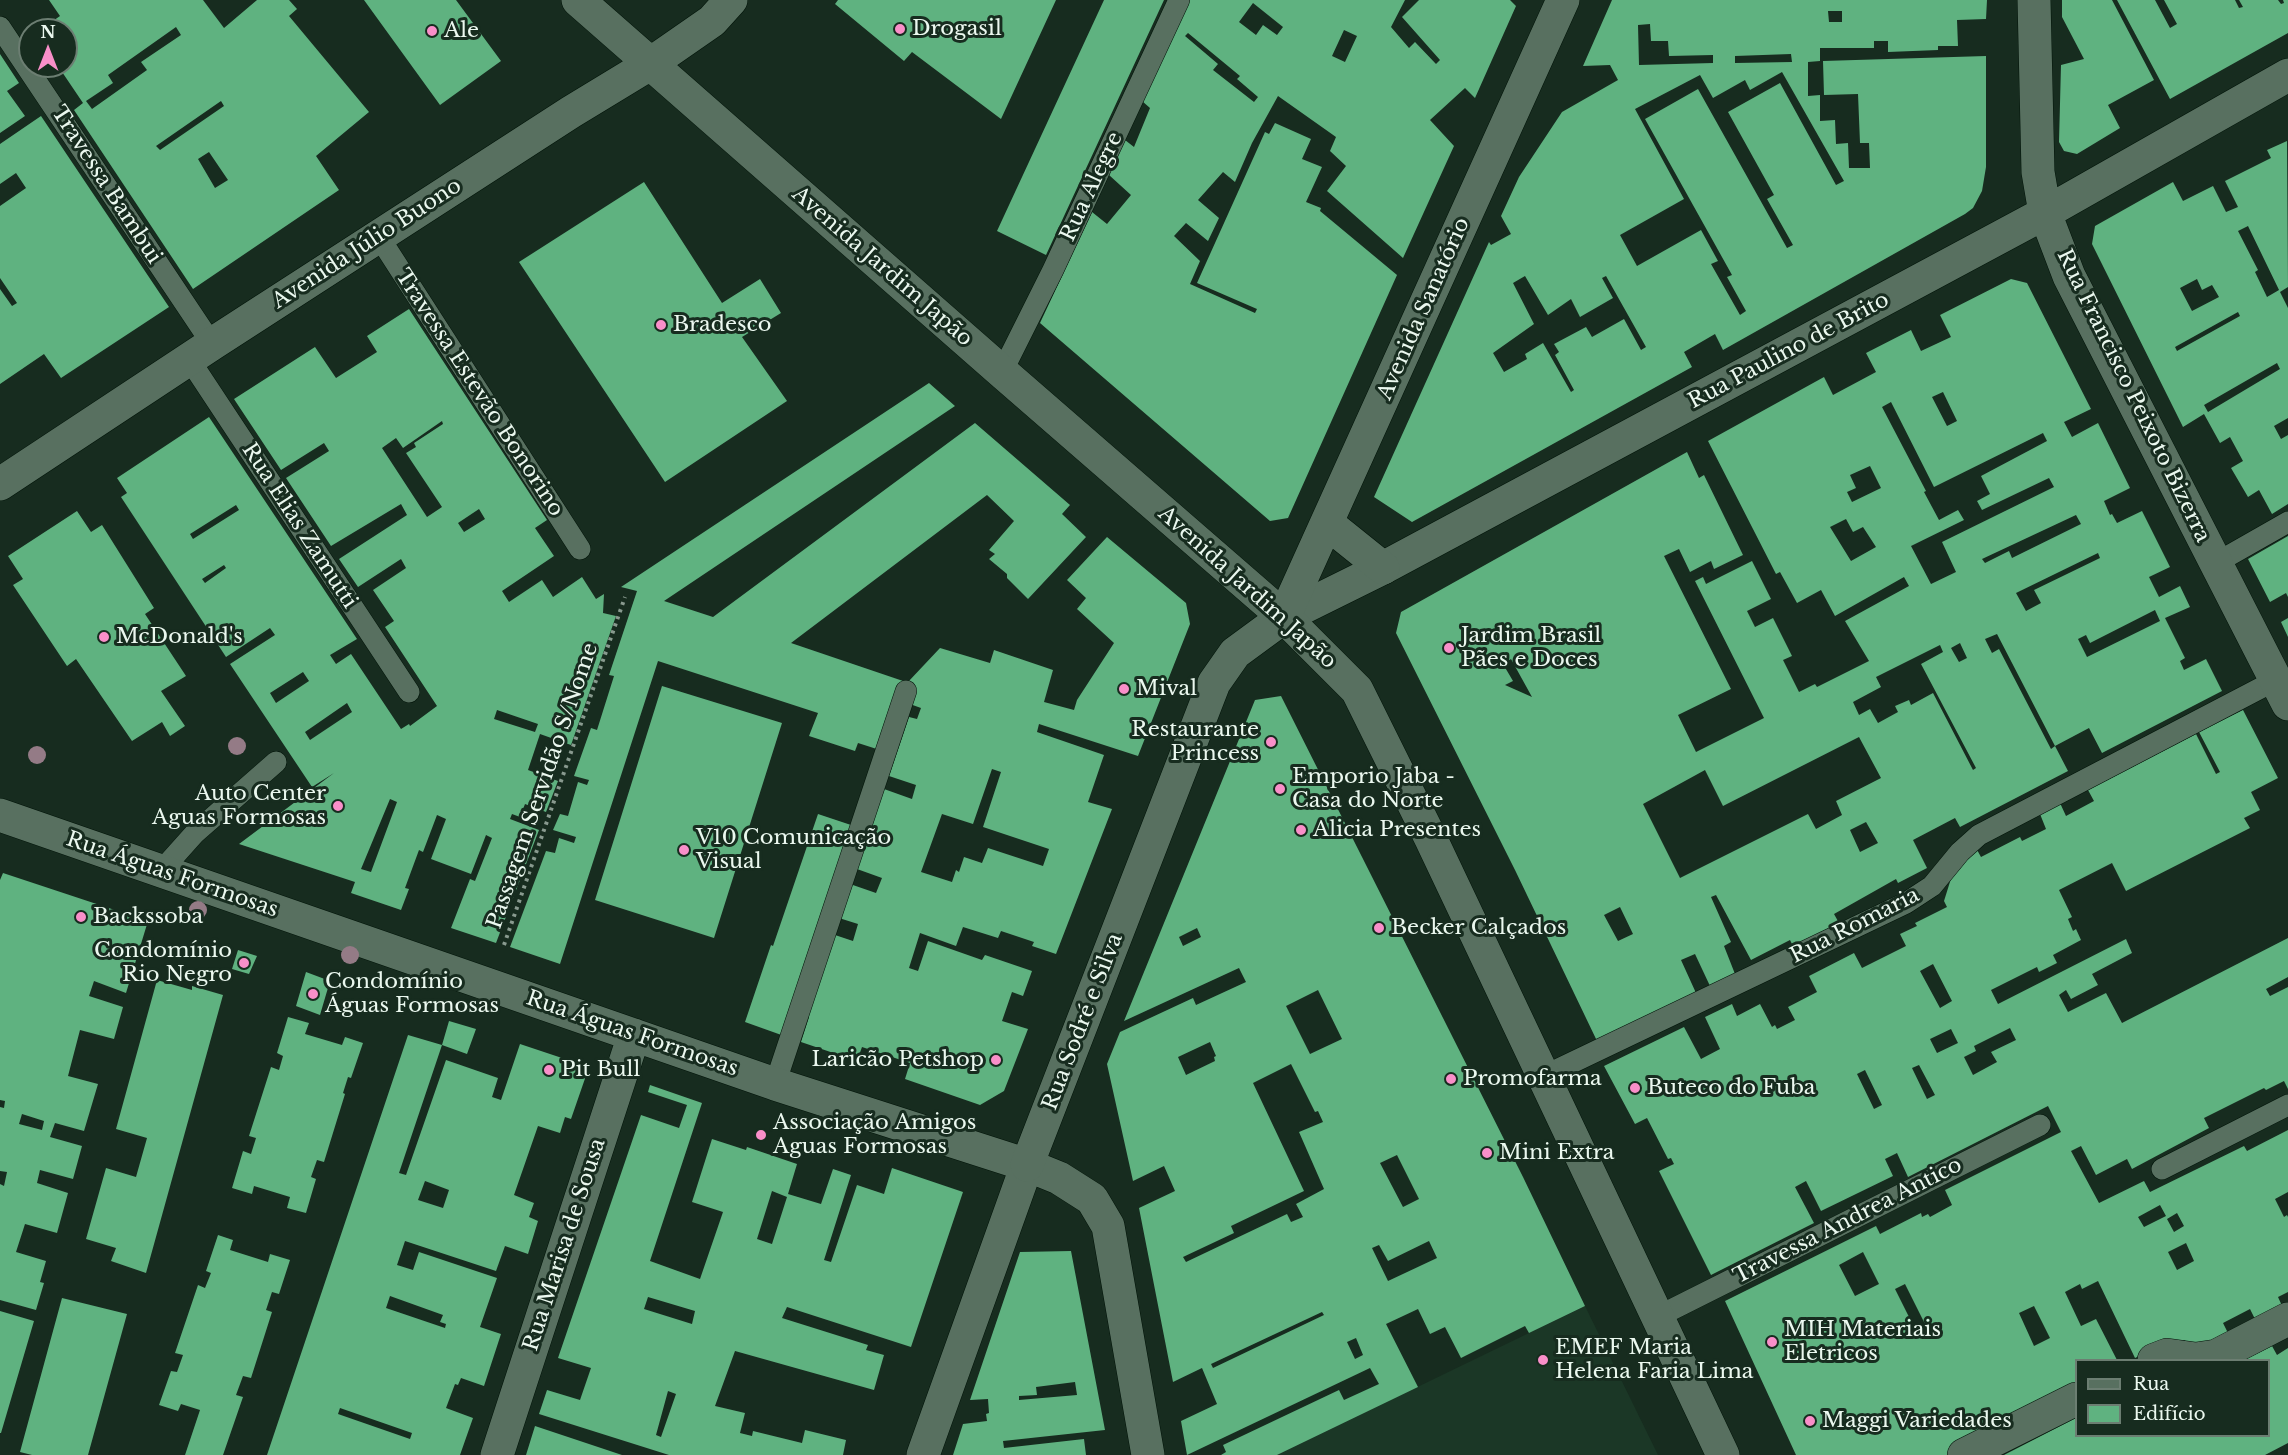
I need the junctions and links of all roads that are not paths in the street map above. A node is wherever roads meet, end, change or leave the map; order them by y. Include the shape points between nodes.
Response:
1 (578, 0) edge
2 (731, 0) edge
3 (1179, 0) edge
4 (1563, 0) edge
5 (2034, 0) edge
6 (0, 27) edge
7 (650, 64) junction
8 (2288, 75) edge
9 (2045, 213) junction
10 (379, 237) junction
11 (200, 352) junction
12 (1002, 372) junction
13 (0, 484) edge
14 (2288, 522) edge
15 (1327, 524) junction
16 (580, 549) dead end
17 (2216, 564) junction
18 (1383, 568) junction
19 (1284, 616) junction
20 (906, 691) dead end
21 (2282, 692) edge
22 (410, 693) dead end
23 (276, 762) dead end
24 (0, 815) edge
25 (161, 871) junction
26 (634, 1035) junction
27 (1542, 1077) junction
28 (775, 1084) junction
29 (2288, 1105) edge
30 (2040, 1125) dead end
31 (1027, 1165) junction
32 (2162, 1169) dead end
33 (1657, 1317) junction
34 (2288, 1319) edge
35 (2157, 1359) edge
36 (2196, 1359) edge
37 (2196, 1359) edge
38 (2075, 1400) edge
39 (497, 1455) edge
40 (923, 1455) edge
41 (1148, 1455) edge
42 (1723, 1455) edge
43 (1964, 1455) edge

1 - 7 street, Avenida Jardim Japão
2 - 7 street, Avenida Júlio Buono via 712,21
3 - 12 lane, Rua Alegre
4 - 15 street, Avenida Sanatório
5 - 9 street, Rua Francisco Peixoto Bizerra via 2038,172
6 - 11 lane, Travessa Bambui
7 - 10 street, Avenida Júlio Buono
7 - 12 street, Avenida Jardim Japão
8 - 9 street, Rua Paulino de Brito
9 - 17 street, Rua Francisco Peixoto Bizerra via 2069,276
9 - 18 street, Rua Paulino de Brito
10 - 11 street, Avenida Júlio Buono
10 - 16 lane, Travessa Estevão Bonorino
11 - 13 street, Avenida Júlio Buono
11 - 22 lane, Rua Elias Zamutti
12 - 19 street, Avenida Jardim Japão
14 - 17 lane
15 - 18 street
15 - 19 street, Avenida Sanatório
17 - 21 street, Rua Francisco Peixoto Bizerra
18 - 19 street, Rua Paulino de Brito
19 - 27 street, Avenida Jardim Japão via 1357,690
19 - 31 street, Rua Sodré e Silva via 1235,653 1214,684
20 - 28 lane
21 - 27 lane, Rua Romaria via 1979,835 1932,886 1906,903
23 - 25 lane via 195,833
24 - 25 street, Rua Águas Formosas
25 - 26 street, Rua Águas Formosas
26 - 28 street, Rua Águas Formosas
26 - 39 street, Rua Marisa de Sousa
27 - 33 street, Avenida Jardim Japão
28 - 31 street, Rua Águas Formosas
29 - 32 lane
30 - 33 lane, Travessa Andrea Antico
31 - 40 street, Rua Sodré e Silva
31 - 41 street, Rua Águas Formosas via 1059,1178 1092,1199 1108,1226
33 - 42 street, Avenida Jardim Japão
34 - 37 street via 2216,1356
35 - 36 street via 2167,1355
38 - 43 street

